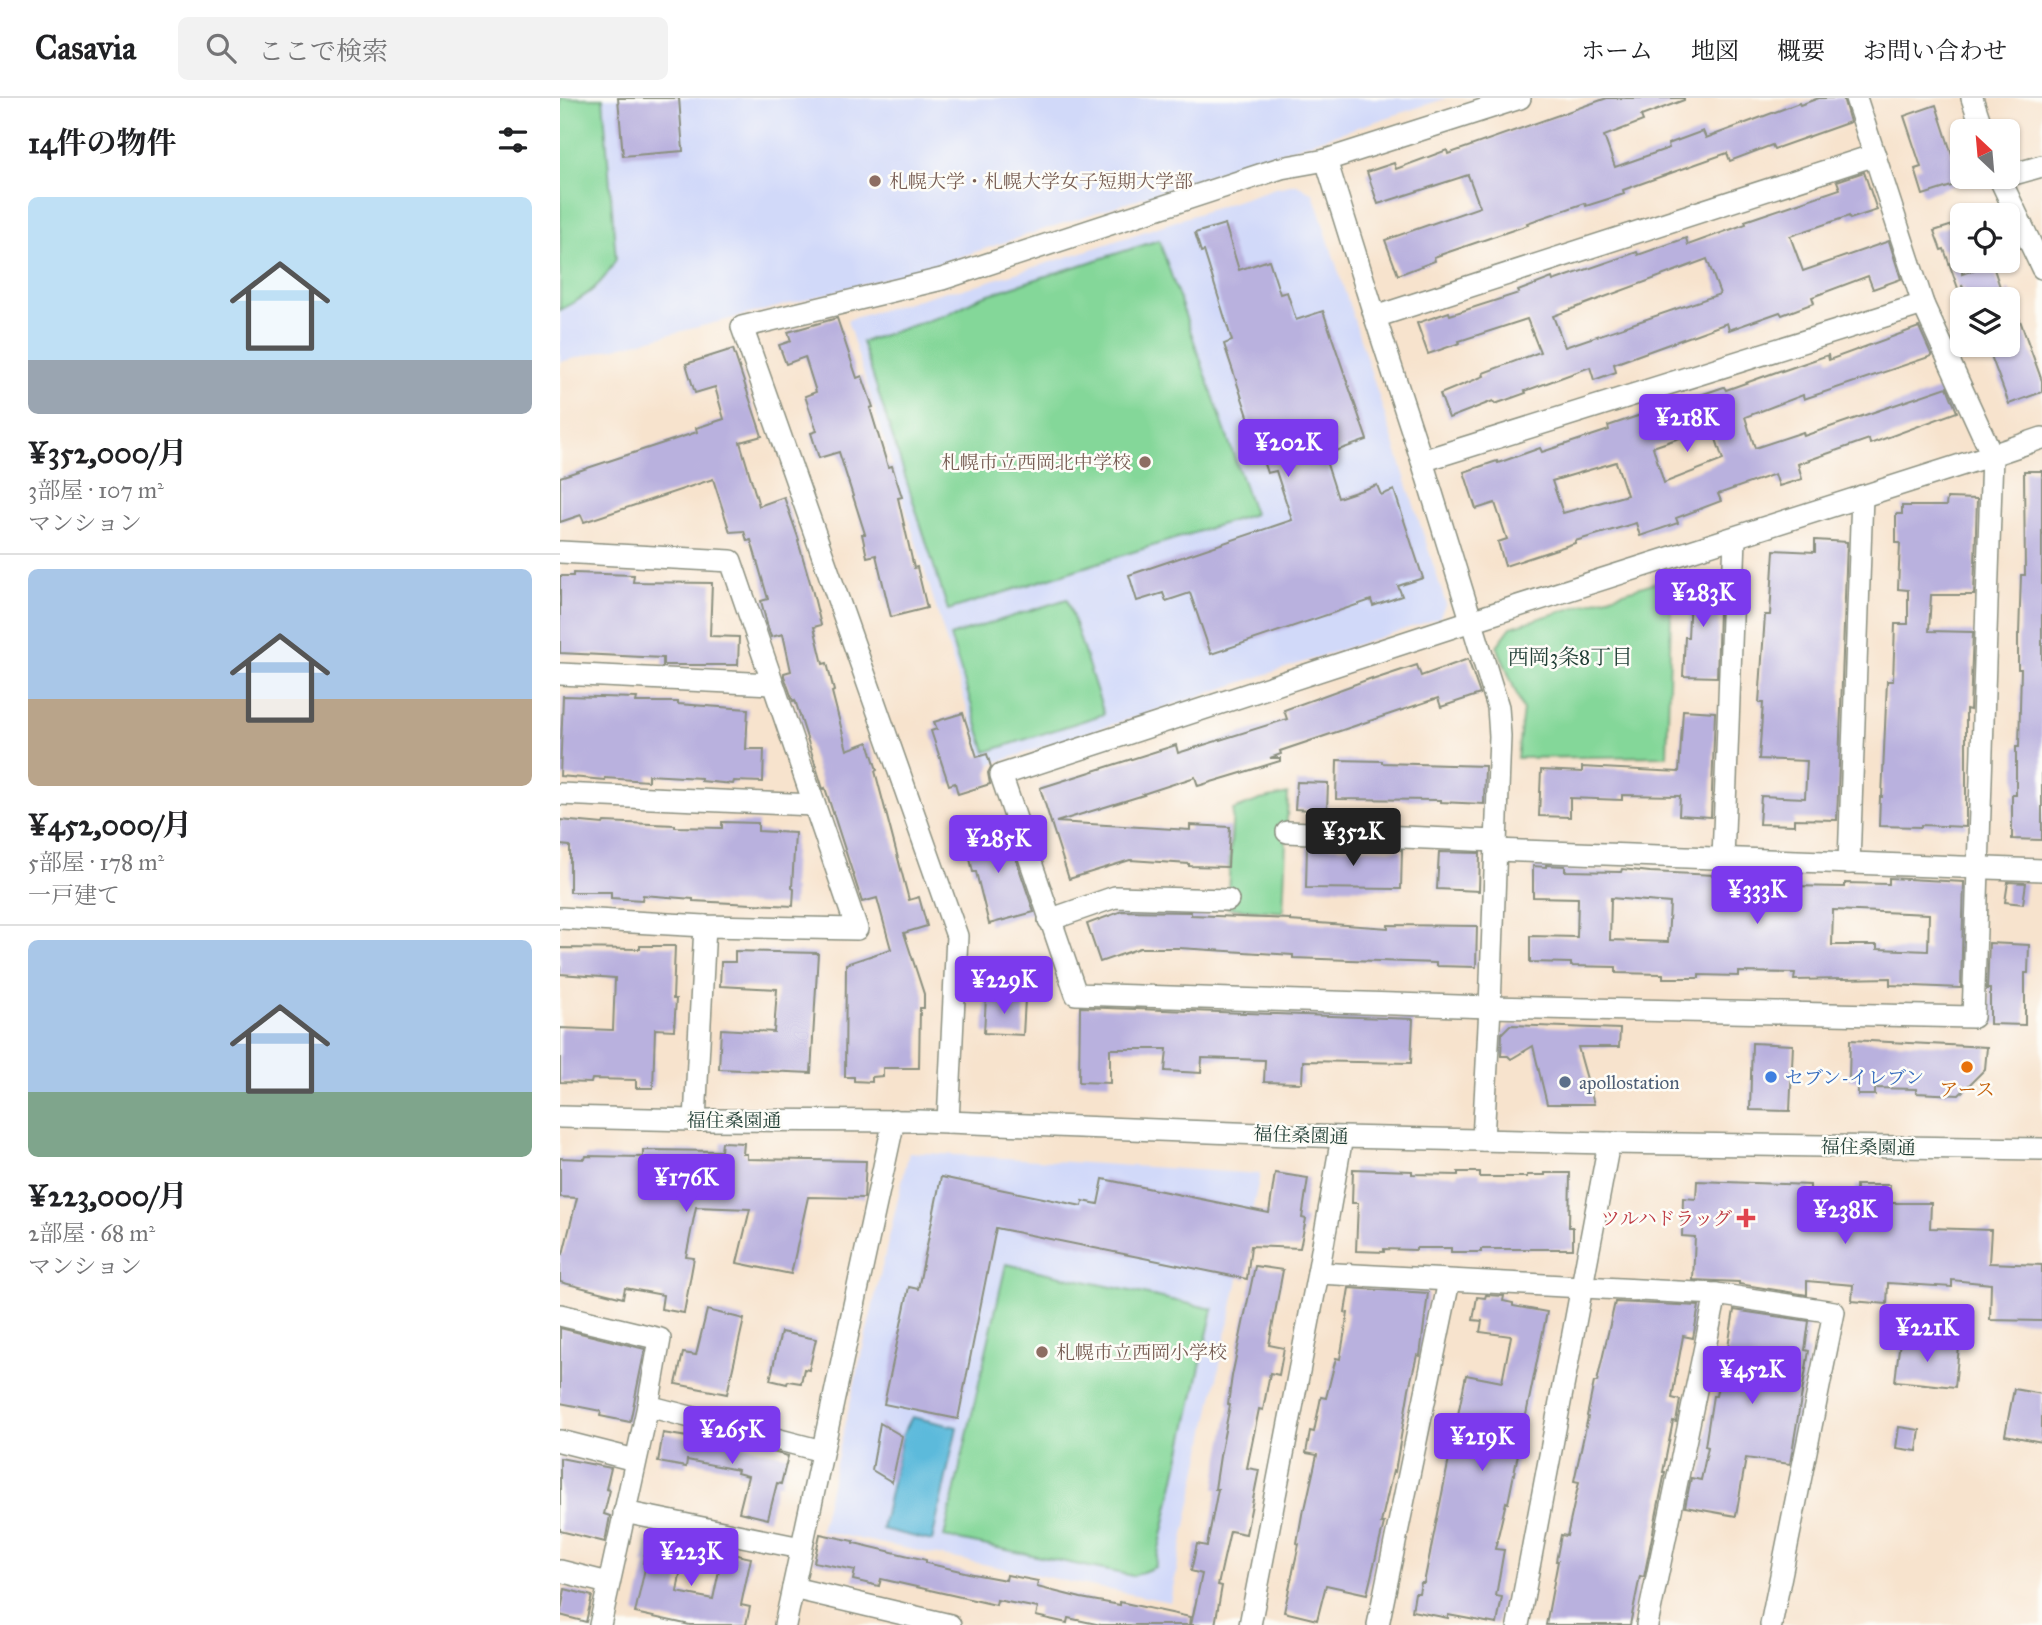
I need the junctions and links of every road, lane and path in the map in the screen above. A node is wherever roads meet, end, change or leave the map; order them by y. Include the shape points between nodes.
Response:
1 (1520, 98) edge
2 (1856, 98) edge
3 (1972, 98) edge
4 (1979, 119) edge
5 (1875, 155) junction
6 (1326, 160) junction
7 (2042, 166) edge
8 (2020, 172) edge
9 (2008, 189) edge
10 (2042, 268) edge
11 (1923, 304) junction
12 (1375, 317) junction
13 (2042, 438) edge
14 (1992, 456) junction
15 (1422, 461) junction
16 (1862, 496) junction
17 (1735, 538) junction
18 (560, 552) edge
19 (1471, 621) junction
20 (560, 674) edge
21 (772, 684) junction
22 (560, 794) edge
23 (814, 805) junction
24 (1287, 832) dead end
25 (1496, 845) junction
26 (1723, 859) junction
27 (1849, 863) junction
28 (1977, 868) junction
29 (2042, 870) edge
30 (1228, 900) dead end
31 (560, 918) edge
32 (1049, 919) junction
33 (705, 926) junction
34 (1490, 1007) junction
35 (560, 1117) edge
36 (695, 1120) junction
37 (894, 1121) junction
38 (948, 1122) junction
39 (1342, 1137) junction
40 (1483, 1140) junction
41 (1609, 1143) junction
42 (2042, 1149) edge
43 (1318, 1273) junction
44 (1449, 1281) junction
45 (1583, 1288) junction
46 (1716, 1294) junction
47 (560, 1315) edge
48 (648, 1406) junction
49 (560, 1441) edge
50 (822, 1451) junction
51 (635, 1460) junction
52 (624, 1512) junction
53 (801, 1548) junction
54 (560, 1571) edge
55 (608, 1583) junction
56 (793, 1588) junction
57 (600, 1625) edge
58 (785, 1625) edge
59 (950, 1625) edge
60 (1250, 1625) edge
61 (1378, 1625) edge
62 (1518, 1625) edge
63 (1647, 1625) edge
64 (1771, 1625) edge

1 - 6 street
2 - 5 street
3 - 4 street
5 - 11 street
5 - 12 street
6 - 12 street
6 - 38 street via 1281,168 942,279 742,327 957,936
7 - 8 street
9 - 10 street
11 - 14 street
11 - 15 street
12 - 15 street
13 - 14 street
14 - 16 street
14 - 28 street
15 - 19 street
16 - 17 street
16 - 27 street
17 - 19 street
17 - 26 street
18 - 21 street via 731,561
19 - 25 street via 1497,707
19 - 32 street via 1001,775
20 - 21 street
21 - 23 street
22 - 23 street
23 - 33 street via 857,929
24 - 25 street
25 - 26 street
25 - 34 street
26 - 27 street
27 - 28 street
28 - 29 street
28 - 34 street via 1973,1017
30 - 32 street via 1115,897
31 - 33 street
32 - 34 street via 1076,994
33 - 36 street
34 - 40 street
35 - 36 street, 福住桑園通
36 - 37 street, 福住桑園通
37 - 38 street, 福住桑園通
37 - 50 street
38 - 39 street, 福住桑園通
39 - 40 street, 福住桑園通
39 - 43 street
40 - 41 street, 福住桑園通
41 - 42 street, 福住桑園通
41 - 45 street
43 - 44 street
43 - 60 street
44 - 45 street
44 - 61 street
45 - 46 street
45 - 62 street
46 - 63 street
46 - 64 street via 1834,1312
47 - 48 street via 660,1339
48 - 50 street
48 - 51 street
49 - 51 street
50 - 53 street
51 - 52 street
52 - 53 street
52 - 55 street
53 - 56 street
54 - 55 street
55 - 57 street
56 - 58 street
56 - 59 street

